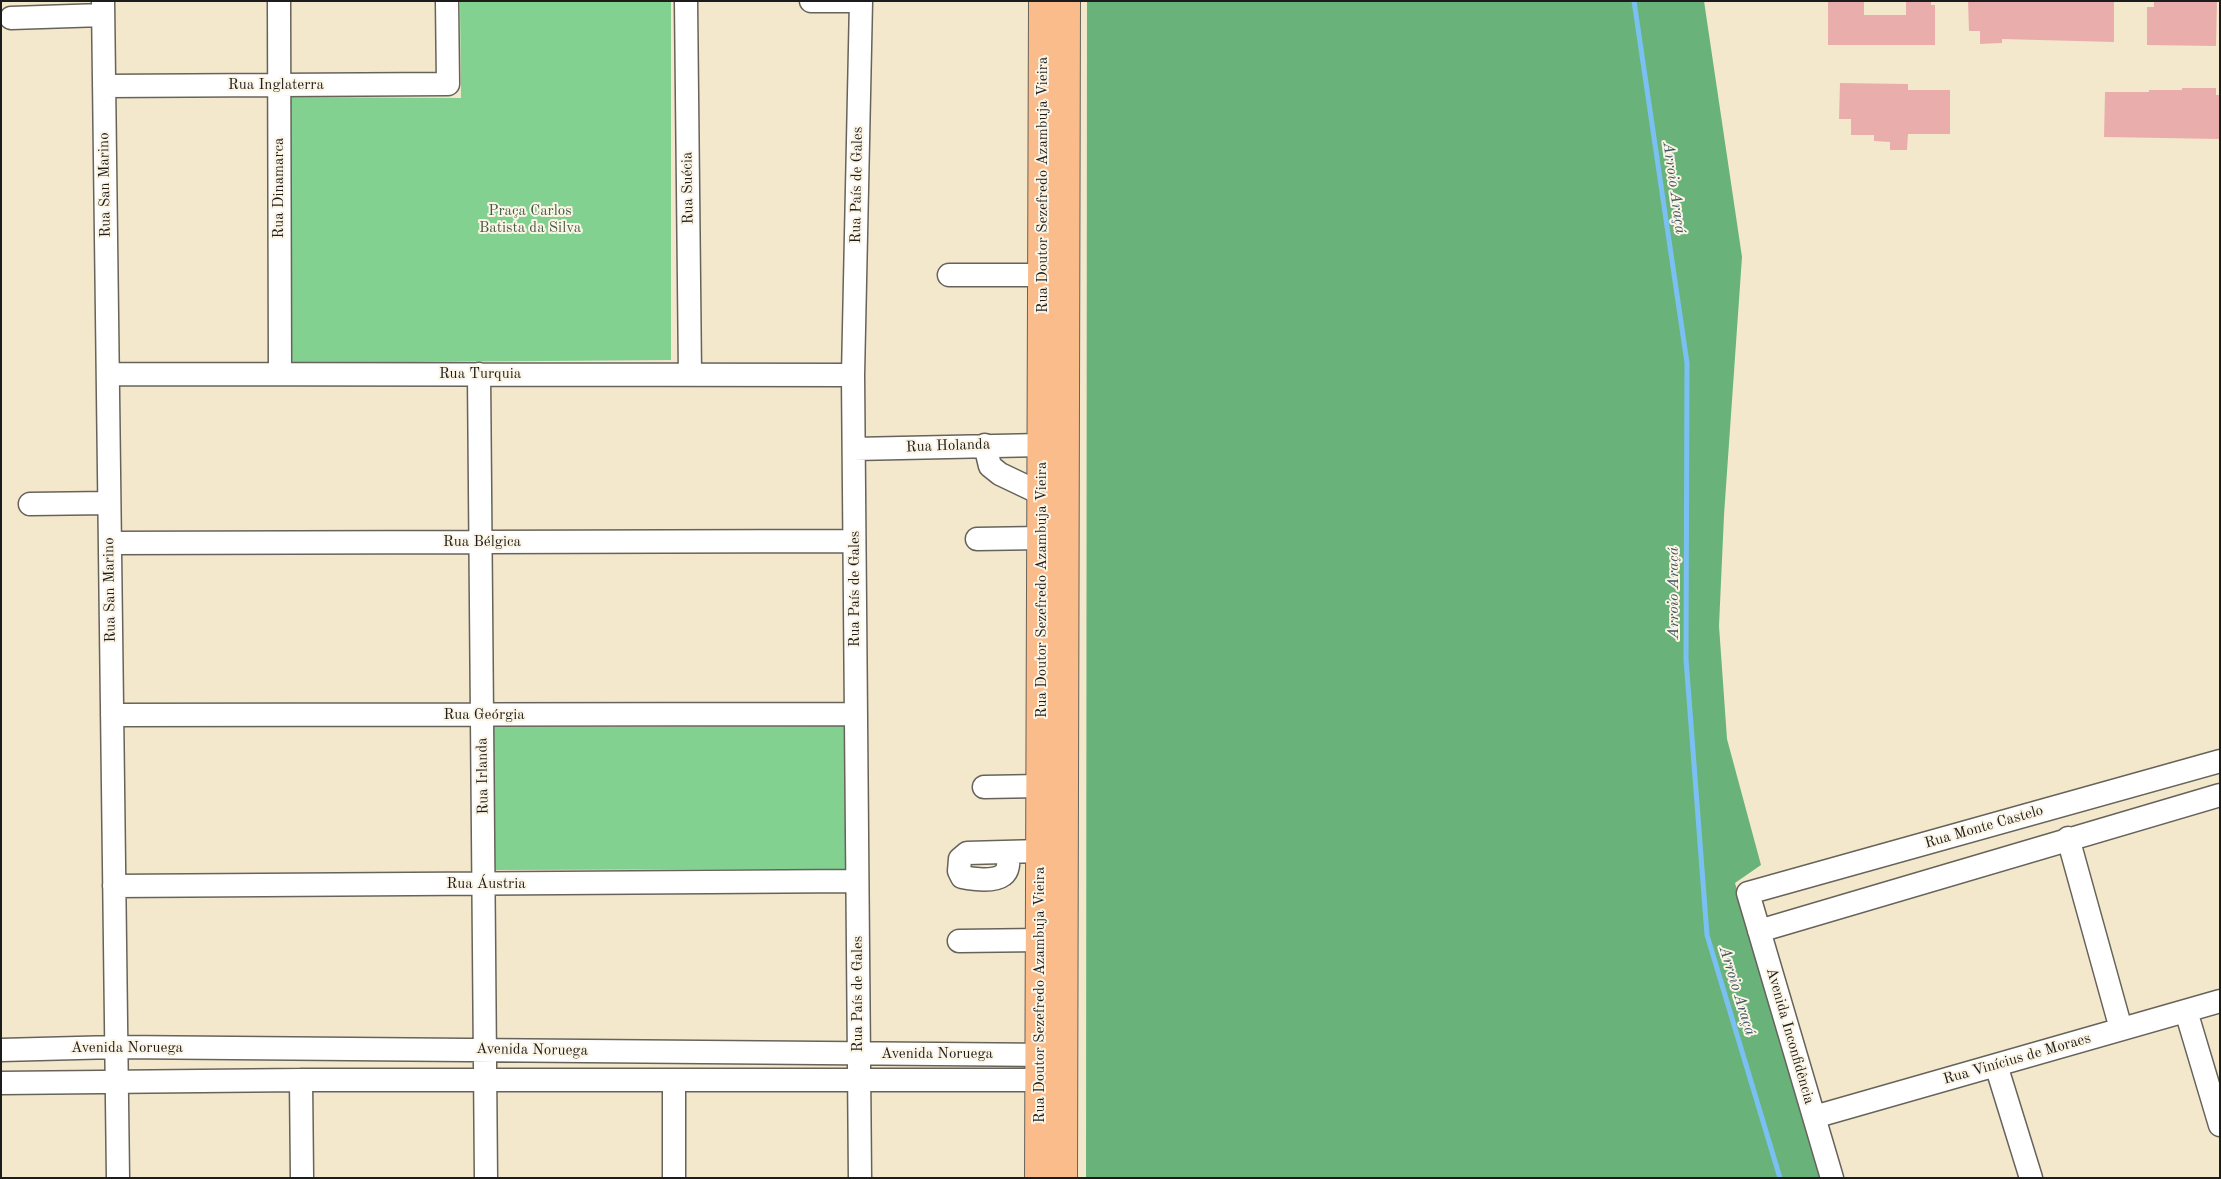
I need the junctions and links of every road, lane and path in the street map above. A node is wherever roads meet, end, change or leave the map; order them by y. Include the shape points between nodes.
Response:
1 (279, 1) edge
2 (447, 1) edge
3 (686, 1) edge
4 (811, 1) edge
5 (860, 1) edge
6 (1043, 1) edge
7 (1066, 1) edge
8 (103, 8) edge
9 (11, 18) dead end
10 (279, 85) junction
11 (104, 86) junction
12 (950, 275) dead end
13 (1042, 275) junction
14 (108, 374) junction
15 (280, 374) junction
16 (479, 374) junction
17 (690, 375) junction
18 (853, 375) junction
19 (985, 445) junction
20 (1042, 445) junction
21 (854, 449) junction
22 (1042, 494) junction
23 (109, 503) junction
24 (30, 504) dead end
25 (1042, 538) junction
26 (977, 539) dead end
27 (854, 540) junction
28 (481, 542) junction
29 (110, 543) junction
30 (856, 714) junction
31 (112, 715) junction
32 (482, 715) junction
33 (2220, 760) edge
34 (1041, 786) junction
35 (984, 787) dead end
36 (2220, 794) edge
37 (2068, 838) junction
38 (1041, 851) junction
39 (1008, 852) dead end
40 (857, 881) junction
41 (484, 884) junction
42 (114, 886) junction
43 (1748, 893) joint
44 (1759, 931) junction
45 (1041, 940) junction
46 (959, 941) dead end
47 (2220, 1001) edge
48 (2186, 1011) junction
49 (2121, 1029) junction
50 (116, 1047) junction
51 (1, 1050) edge
52 (485, 1050) junction
53 (858, 1053) junction
54 (1996, 1065) junction
55 (1052, 1068) junction
56 (301, 1080) junction
57 (485, 1080) junction
58 (674, 1080) junction
59 (859, 1080) junction
60 (117, 1081) junction
61 (1, 1083) edge
62 (1814, 1117) junction
63 (2220, 1125) edge
64 (118, 1178) edge
65 (302, 1178) edge
66 (486, 1178) edge
67 (674, 1178) edge
68 (860, 1178) edge
69 (1039, 1178) edge
70 (1064, 1178) edge
71 (1832, 1178) edge
72 (2031, 1178) edge

1 - 10 street, Rua Dinamarca
2 - 10 street, Rua Inglaterra via 448,84
3 - 17 street, Rua Suécia
4 - 5 street
5 - 18 street, Rua País de Gales
6 - 13 main road, Rua Doutor Sezefredo Azambuja Vieira
7 - 55 main road, Rua Doutor Sezefredo Azambuja Vieira
8 - 9 street
8 - 11 street, Rua San Marino
10 - 11 street, Rua Inglaterra
10 - 15 street, Rua Dinamarca
11 - 14 street, Rua San Marino
12 - 13 street
13 - 20 main road, Rua Doutor Sezefredo Azambuja Vieira
14 - 15 street, Rua Turquia
14 - 23 street, Rua San Marino
15 - 16 street, Rua Turquia
16 - 17 street, Rua Turquia
16 - 28 street, Rua Irlanda
17 - 18 street, Rua Turquia
18 - 21 street, Rua País de Gales
19 - 20 street, Rua Holanda
19 - 21 street, Rua Holanda
19 - 22 street via 990,466
20 - 22 main road, Rua Doutor Sezefredo Azambuja Vieira
21 - 27 street, Rua País de Gales
22 - 25 main road, Rua Doutor Sezefredo Azambuja Vieira
23 - 24 street
23 - 29 street, Rua San Marino
25 - 26 street
25 - 34 main road, Rua Doutor Sezefredo Azambuja Vieira
27 - 28 street, Rua Bélgica
27 - 30 street, Rua País de Gales
28 - 29 street, Rua Bélgica
28 - 32 street, Rua Irlanda
29 - 31 street, Rua San Marino
30 - 32 street, Rua Geórgia
30 - 40 street, Rua País de Gales
31 - 32 street, Rua Geórgia
31 - 42 street, Rua San Marino
32 - 41 street, Rua Irlanda
33 - 43 street, Rua Monte Castelo
34 - 35 street
34 - 38 main road, Rua Doutor Sezefredo Azambuja Vieira
36 - 37 street
37 - 44 street
37 - 49 street
38 - 39 street
38 - 45 main road, Rua Doutor Sezefredo Azambuja Vieira
40 - 41 street, Rua Áustria
40 - 53 street, Rua País de Gales
41 - 42 street, Rua Áustria
41 - 52 street, Rua Irlanda
42 - 50 street, Rua San Marino
43 - 44 street, Avenida Inconfidência
44 - 62 street, Avenida Inconfidência
45 - 46 street
45 - 55 main road, Rua Doutor Sezefredo Azambuja Vieira
47 - 48 street, Rua Vinícius de Moraes
48 - 49 street, Rua Vinícius de Moraes
48 - 63 street
49 - 54 street, Rua Vinícius de Moraes
50 - 51 street, Avenida Noruega
50 - 52 street, Avenida Noruega
50 - 60 street, Rua San Marino
52 - 53 street, Avenida Noruega
52 - 57 street, Rua Irlanda
53 - 55 street, Avenida Noruega
53 - 59 street, Rua País de Gales
54 - 62 street, Rua Vinícius de Moraes
54 - 72 street
55 - 59 street, Avenida Noruega
55 - 69 main road, Rua Doutor Sezefredo Azambuja Vieira
55 - 70 main road, Rua Doutor Sezefredo Azambuja Vieira
56 - 57 street, Avenida Noruega
56 - 60 street, Avenida Noruega
56 - 65 street
57 - 58 street, Avenida Noruega
57 - 66 street, Rua Irlanda
58 - 59 street, Avenida Noruega
58 - 67 street
59 - 68 street, Rua País de Gales
60 - 61 street, Avenida Noruega
60 - 64 street, Rua San Marino
62 - 71 street, Avenida Inconfidência

